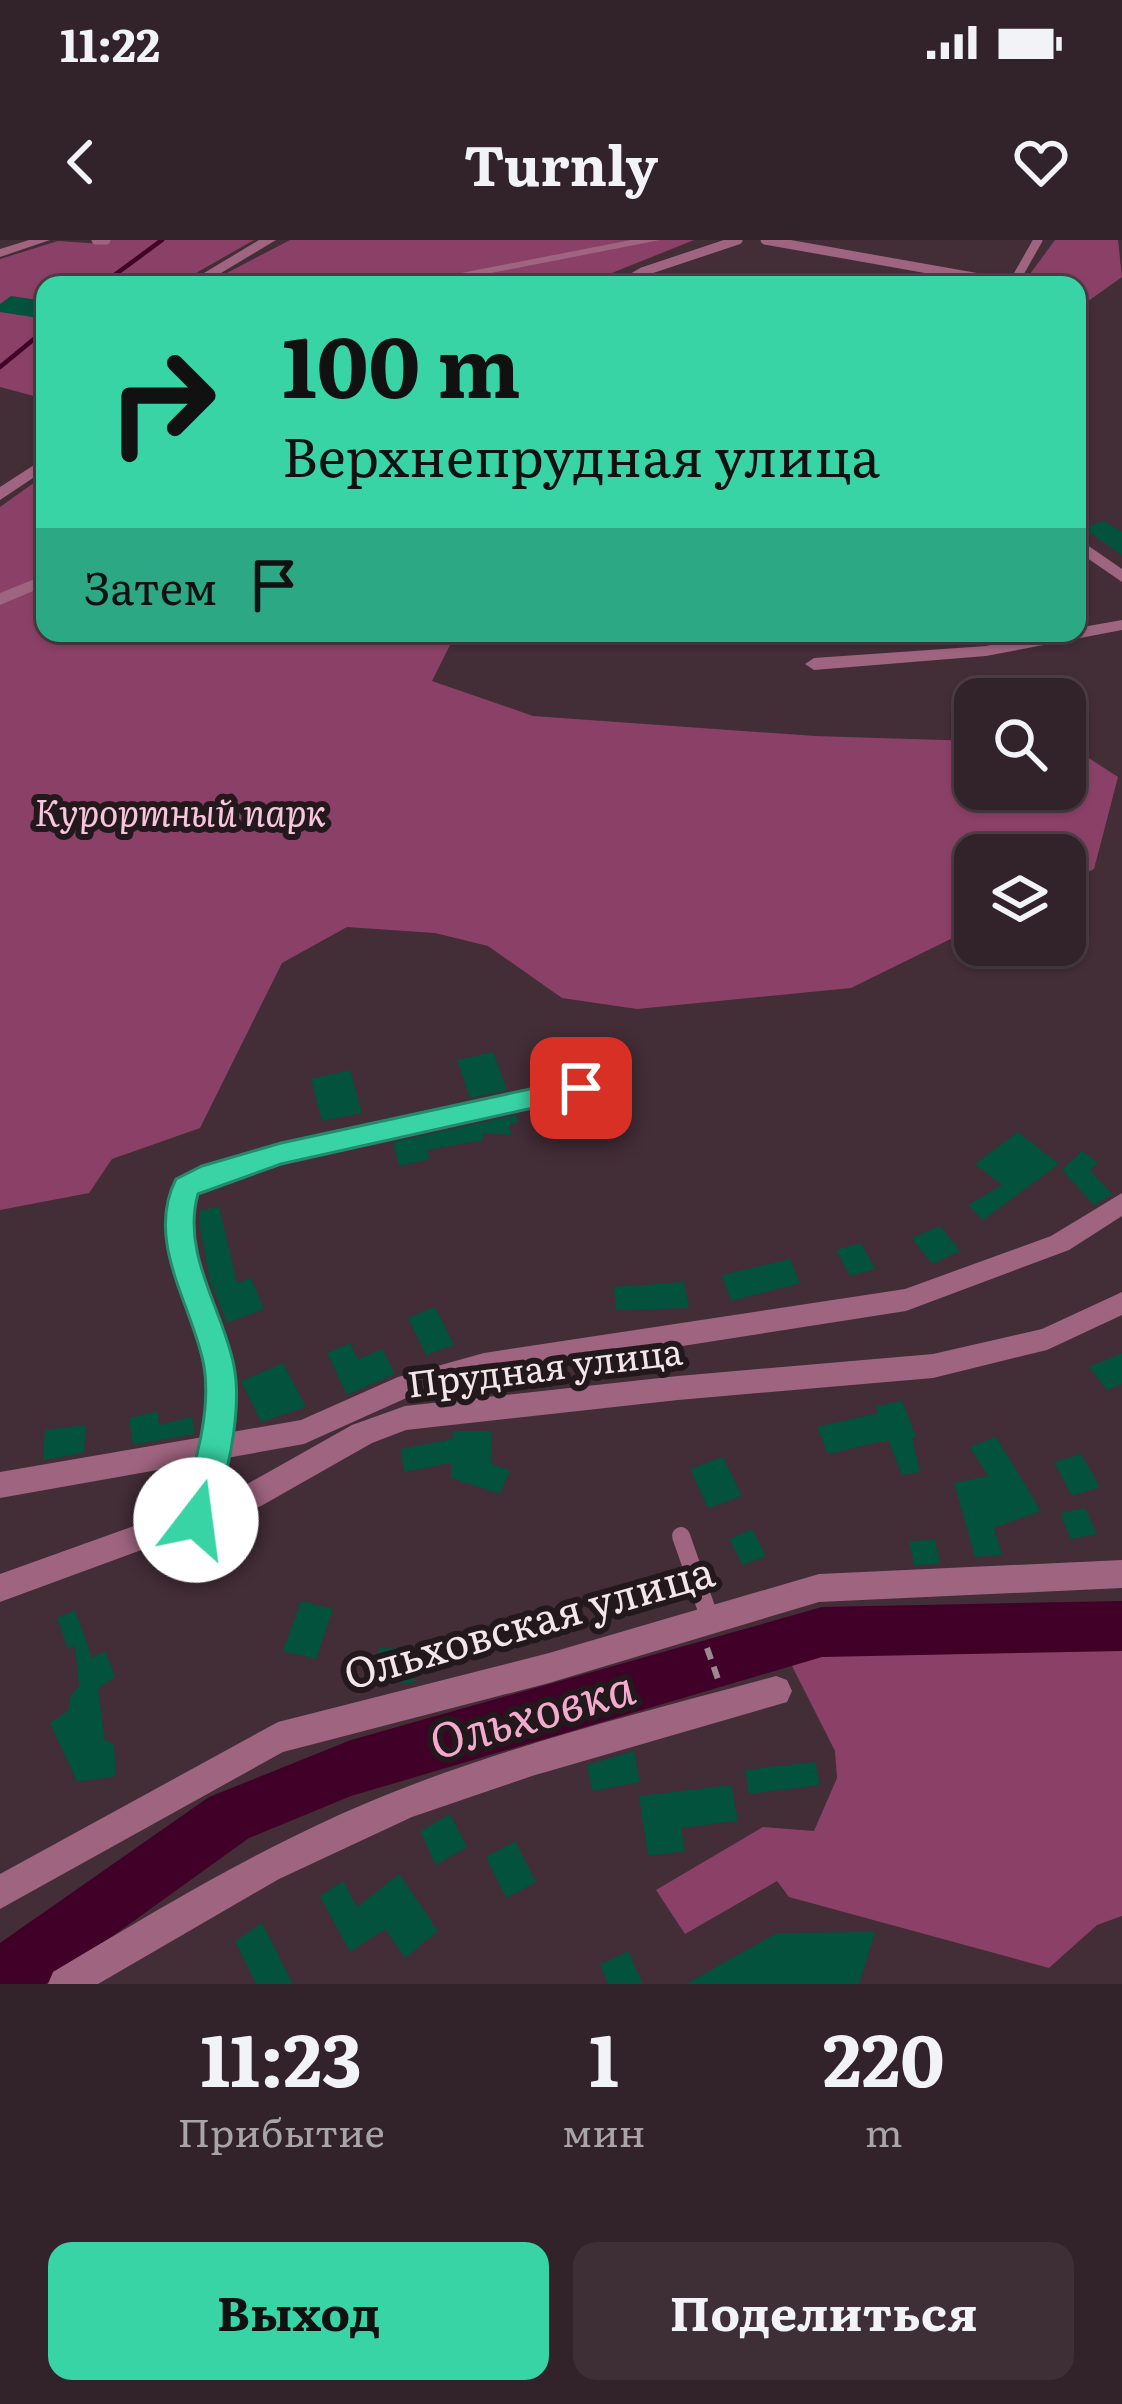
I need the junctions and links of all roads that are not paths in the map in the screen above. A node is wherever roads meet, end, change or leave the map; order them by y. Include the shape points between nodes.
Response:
1 (43, 240) edge
2 (96, 240) edge
3 (106, 240) edge
4 (269, 240) edge
5 (652, 240) edge
6 (737, 240) edge
7 (765, 240) edge
8 (1038, 240) edge
9 (0, 253) edge
10 (207, 276) edge
11 (455, 276) edge
12 (635, 276) edge
13 (968, 276) edge
14 (1018, 276) edge
15 (36, 469) edge
16 (0, 495) edge
17 (1086, 550) edge
18 (1122, 577) edge
19 (36, 584) edge
20 (0, 599) edge
21 (1122, 625) edge
22 (1086, 632) edge
23 (1033, 642) edge
24 (814, 664) dead end
25 (581, 1088) dead end
26 (1122, 1203) edge
27 (1122, 1303) edge
28 (216, 1444) junction
29 (0, 1485) edge
30 (196, 1520) junction
31 (681, 1536) dead end
32 (1122, 1574) edge
33 (0, 1588) edge
34 (704, 1621) junction
35 (776, 1691) dead end
36 (0, 1892) edge
37 (65, 1984) edge

1 - 9 street
2 - 3 lane
4 - 10 street
5 - 11 street
6 - 12 lane
7 - 13 lane
8 - 14 lane
15 - 16 street
17 - 18 street
19 - 20 street
21 - 22 street
23 - 24 street
25 - 28 street via 281,1154 186,1187 181,1238 220,1367
26 - 28 street via 1060,1243 906,1300 484,1365 407,1385 304,1432
27 - 30 street, Прудная улица via 1047,1339 933,1366 405,1418
28 - 29 street
28 - 30 street
30 - 33 street, Прудная улица
31 - 34 lane
32 - 34 street, Ольховская улица via 819,1588
34 - 36 street, Ольховская улица via 278,1738
35 - 37 street via 556,1753 319,1842

